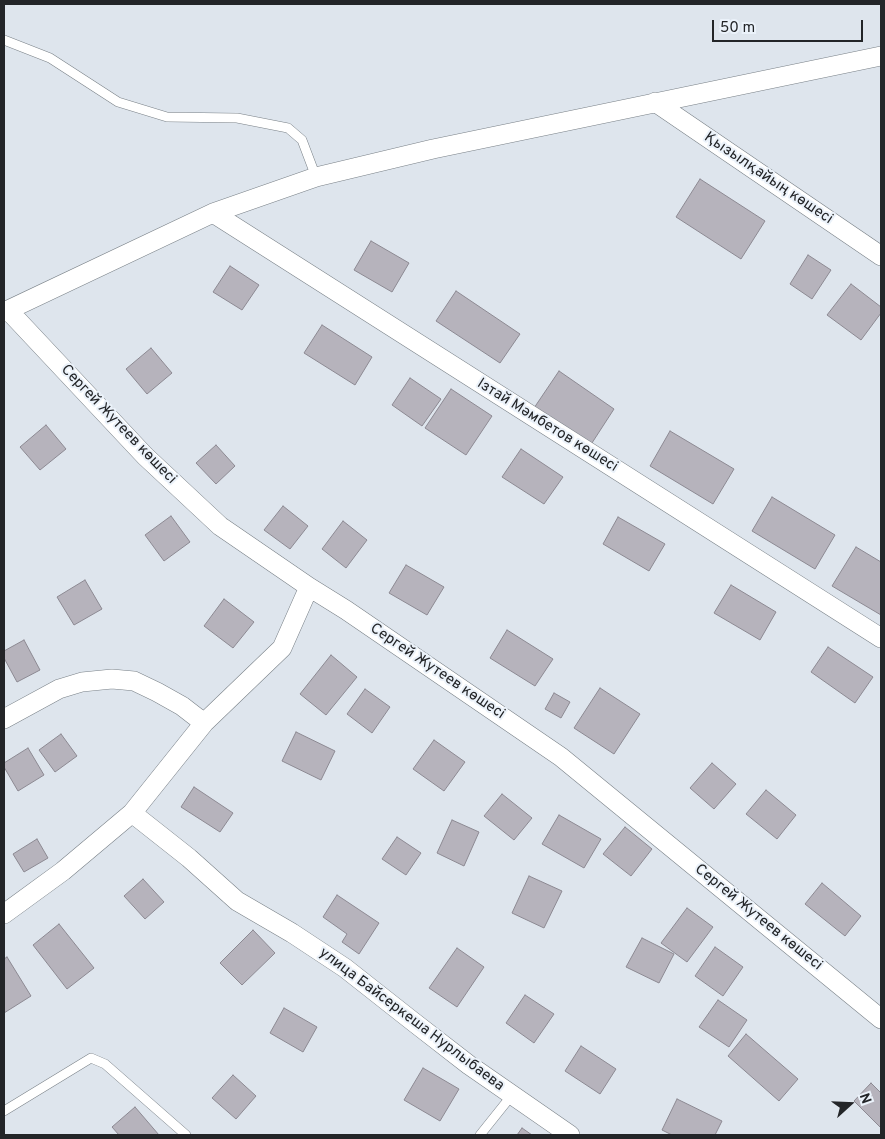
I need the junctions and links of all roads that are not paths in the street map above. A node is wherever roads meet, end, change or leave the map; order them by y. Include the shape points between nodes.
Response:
1 (4, 40) edge
2 (881, 56) edge
3 (655, 102) junction
4 (316, 177) junction
5 (213, 213) junction
6 (881, 256) edge
7 (6, 311) edge
8 (309, 587) junction
9 (881, 638) edge
10 (4, 719) edge
11 (204, 723) junction
12 (132, 813) junction
13 (4, 914) edge
14 (881, 1019) edge
15 (512, 1095) junction
16 (4, 1111) edge
17 (186, 1135) edge
18 (480, 1135) edge
19 (570, 1135) edge

1 - 4 lane via 50,58 118,102 167,117 237,118 288,128 302,140
2 - 3 street
3 - 4 street
3 - 6 street, Қызылқайың көшесі
4 - 5 street
5 - 7 street
5 - 9 street, Ізтай Мәмбетов көшесі
7 - 8 street, Сергей Жутеев көшесі via 144,456 220,526
8 - 11 street via 282,648
8 - 14 street, Сергей Жутеев көшесі via 561,757
10 - 11 street via 59,689 82,682 112,679 134,681 157,692
11 - 12 street
12 - 13 street via 63,871
12 - 15 street, улица Байсеркеша Нурлыбаева via 237,901 346,968 468,1065
15 - 18 lane
15 - 19 street, улица Байсеркеша Нурлыбаева
16 - 17 lane via 91,1058 105,1064

